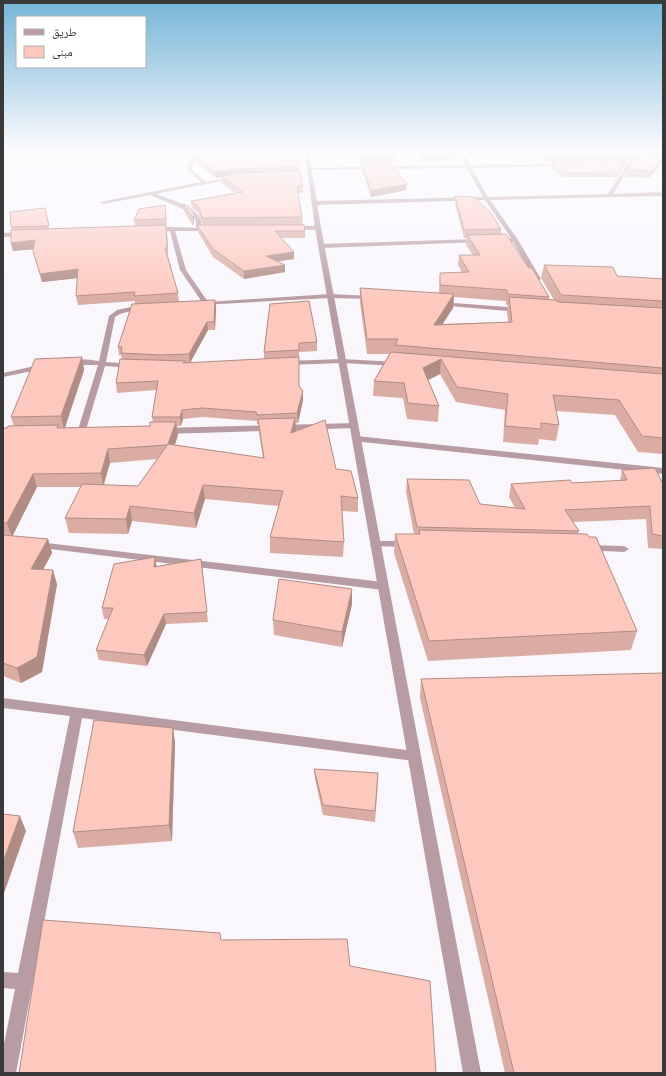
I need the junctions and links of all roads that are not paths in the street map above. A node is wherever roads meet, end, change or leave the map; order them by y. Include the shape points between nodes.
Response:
1 (171, 202) edge
2 (348, 202) edge
3 (488, 202) edge
4 (314, 203) joint
5 (286, 228) edge
6 (318, 228) junction
7 (172, 229) junction
8 (198, 229) junction
9 (214, 229) edge
10 (149, 230) edge
11 (34, 234) edge
12 (3, 236) edge
13 (515, 240) junction
14 (484, 241) edge
15 (492, 241) edge
16 (321, 246) junction
17 (542, 288) edge
18 (330, 296) junction
19 (376, 298) edge
20 (206, 303) junction
21 (431, 303) edge
22 (198, 304) edge
23 (150, 307) edge
24 (524, 310) edge
25 (342, 361) junction
26 (279, 363) edge
27 (102, 364) junction
28 (409, 365) edge
29 (140, 366) edge
30 (3, 374) edge
31 (354, 426) junction
32 (159, 431) edge
33 (81, 433) edge
34 (356, 439) junction
35 (663, 471) edge
36 (27, 544) edge
37 (375, 544) junction
38 (414, 544) edge
39 (577, 548) edge
40 (624, 549) dead end
41 (383, 586) junction
42 (3, 703) edge
43 (77, 712) junction
44 (414, 756) junction
45 (3, 980) edge
46 (24, 982) junction
47 (7, 1073) edge
48 (472, 1073) edge

1 - 8 street via 192,211 199,221
2 - 4 street
3 - 13 street
4 - 6 street
5 - 6 street
6 - 16 street
7 - 8 street
7 - 10 street
7 - 20 street via 183,270
8 - 9 street
11 - 12 street
13 - 15 street
13 - 17 street
14 - 16 street
16 - 18 street
18 - 19 street
18 - 20 street
18 - 25 street
20 - 22 street
21 - 24 street
23 - 27 street via 126,309 112,316
25 - 26 street
25 - 28 street
25 - 31 street
27 - 29 street
27 - 30 street via 57,364
27 - 33 street
31 - 32 street
31 - 34 street
34 - 35 street
34 - 37 street
36 - 41 street
37 - 38 street
37 - 41 street
39 - 40 street
41 - 44 street
42 - 43 street
43 - 44 street
43 - 46 street
44 - 48 street
45 - 46 street
46 - 47 street

